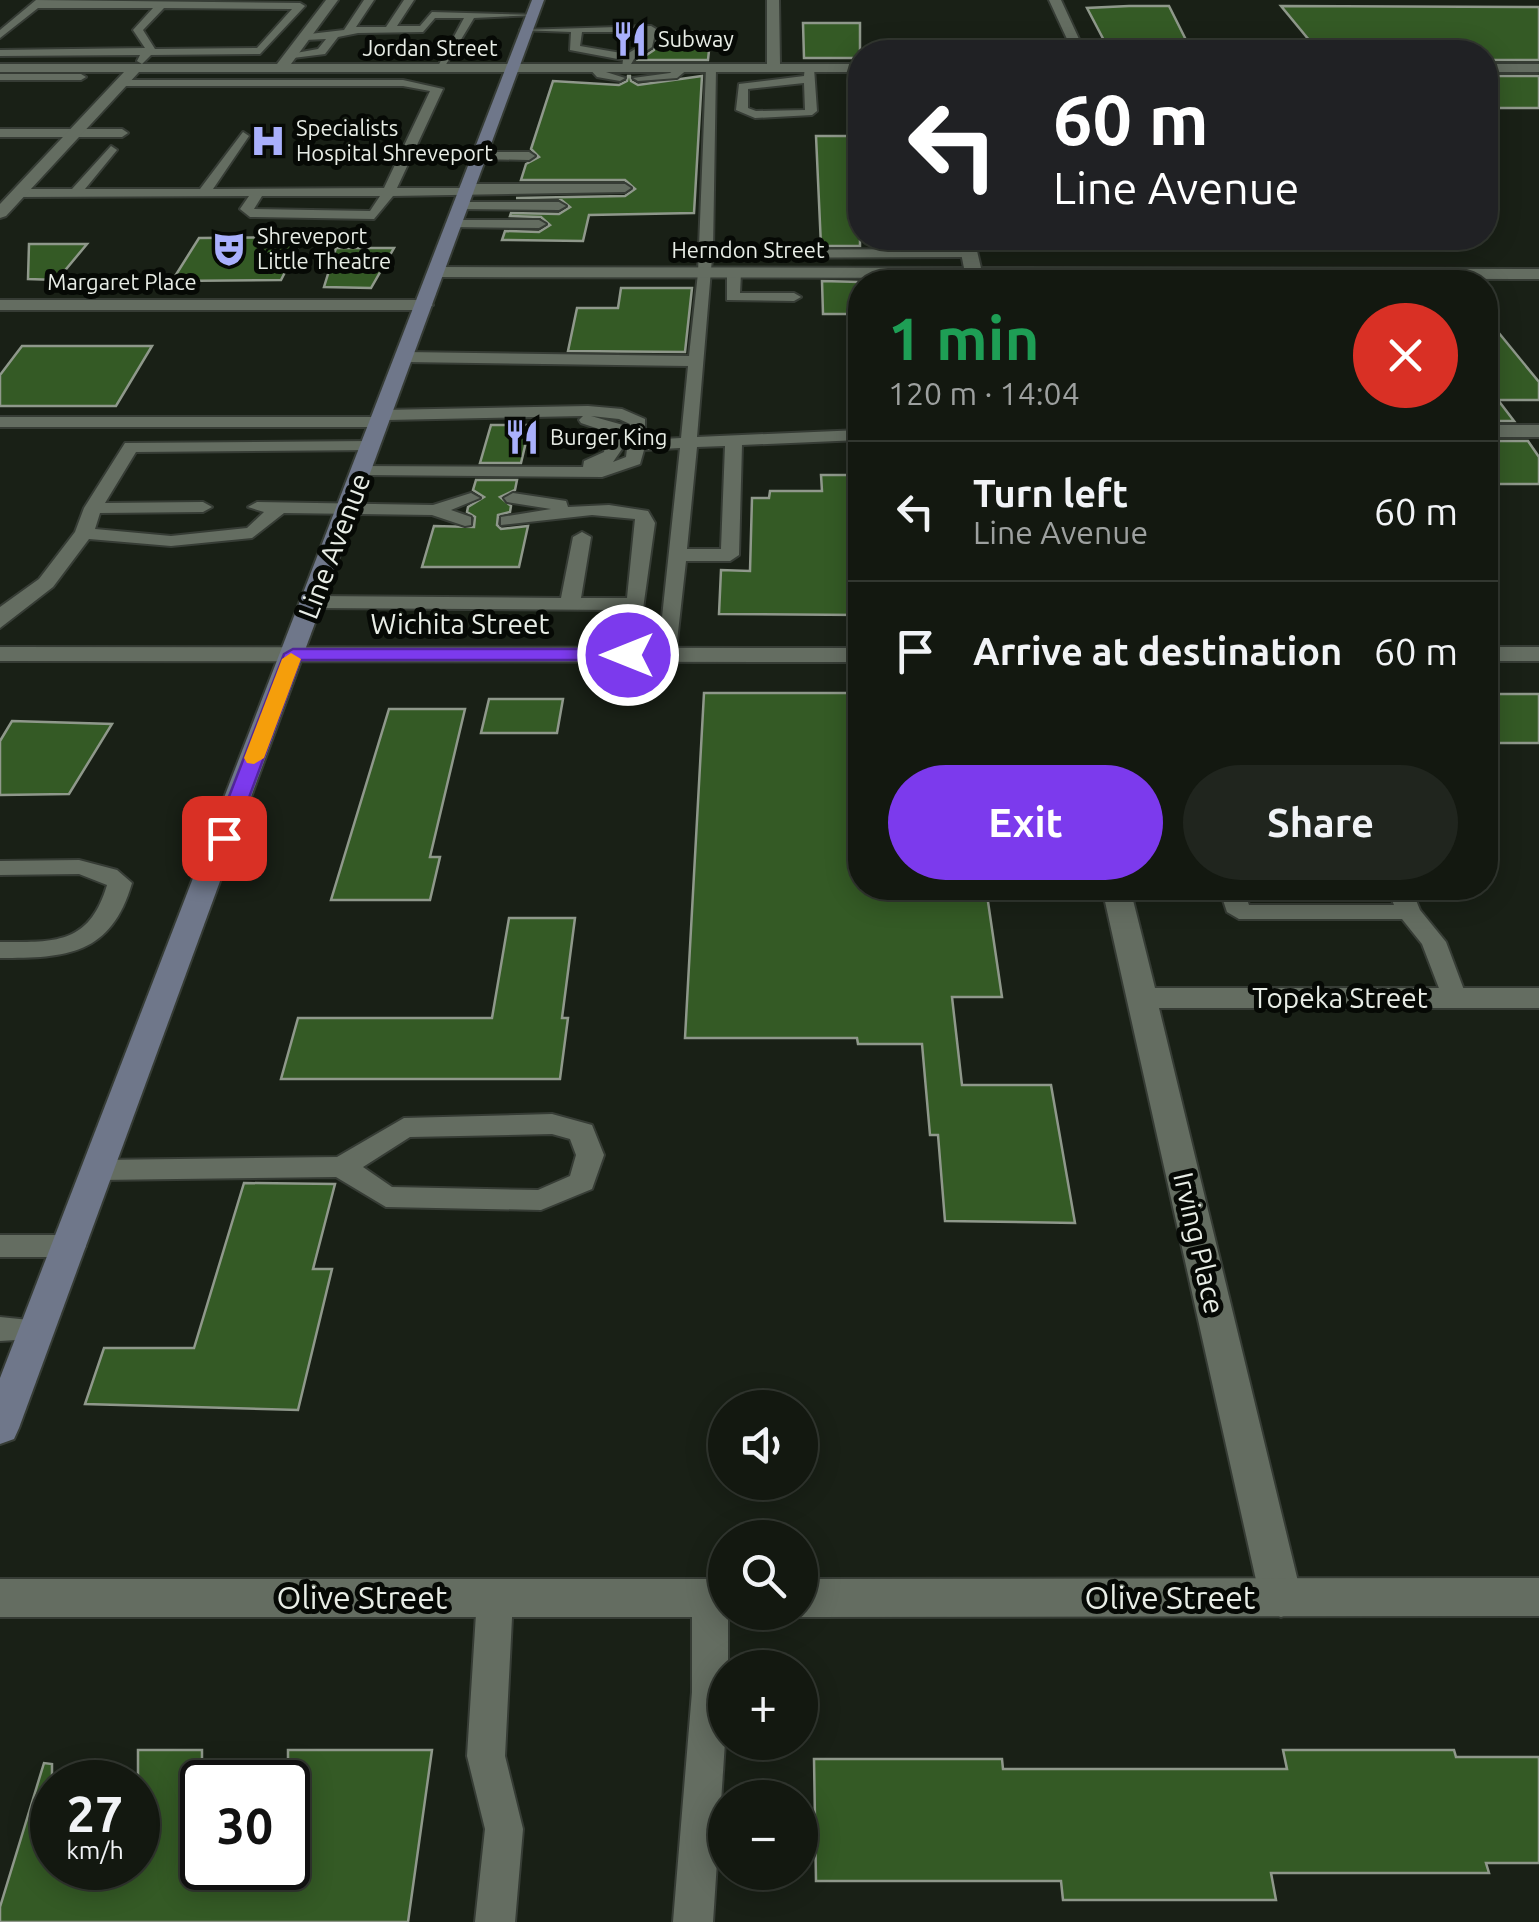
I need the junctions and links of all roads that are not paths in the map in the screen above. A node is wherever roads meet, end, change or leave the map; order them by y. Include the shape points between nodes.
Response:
1 (332, 0) edge
2 (370, 0) edge
3 (408, 0) edge
4 (506, 0) edge
5 (538, 0) edge
6 (773, 0) edge
7 (1055, 0) edge
8 (40, 2) edge
9 (303, 3) edge
10 (162, 5) junction
11 (471, 15) junction
12 (499, 16) junction
13 (532, 16) junction
14 (525, 30) junction
15 (577, 30) junction
16 (348, 32) junction
17 (390, 33) junction
18 (0, 35) edge
19 (334, 35) junction
20 (430, 35) dead end
21 (445, 35) dead end
22 (460, 35) junction
23 (304, 37) junction
24 (272, 38) junction
25 (1073, 40) edge
26 (0, 53) edge
27 (149, 53) junction
28 (285, 62) junction
29 (0, 68) edge
30 (135, 68) junction
31 (442, 68) junction
32 (511, 68) junction
33 (711, 68) junction
34 (774, 68) junction
35 (1498, 68) edge
36 (1539, 68) edge
37 (848, 69) edge
38 (629, 71) junction
39 (809, 73) junction
40 (0, 77) edge
41 (80, 77) dead end
42 (120, 83) junction
43 (0, 132) edge
44 (74, 132) junction
45 (24, 133) junction
46 (122, 133) dead end
47 (243, 136) dead end
48 (10, 145) dead end
49 (111, 150) dead end
50 (480, 156) junction
51 (529, 156) dead end
52 (625, 188) dead end
53 (76, 192) junction
54 (204, 192) junction
55 (258, 192) junction
56 (389, 192) junction
57 (466, 195) junction
58 (8, 202) edge
59 (559, 206) dead end
60 (455, 224) junction
61 (539, 224) dead end
62 (848, 246) edge
63 (706, 264) junction
64 (437, 272) junction
65 (734, 273) junction
66 (1498, 274) edge
67 (1539, 274) edge
68 (848, 275) edge
69 (794, 297) dead end
70 (0, 304) edge
71 (422, 313) junction
72 (0, 320) edge
73 (405, 358) junction
74 (697, 361) junction
75 (470, 416) junction
76 (382, 418) junction
77 (523, 420) dead end
78 (547, 420) dead end
79 (0, 422) edge
80 (1498, 432) edge
81 (1539, 432) edge
82 (848, 436) edge
83 (734, 442) junction
84 (639, 445) junction
85 (371, 446) junction
86 (688, 446) junction
87 (362, 470) junction
88 (510, 470) junction
89 (257, 507) dead end
90 (93, 508) junction
91 (203, 508) dead end
92 (280, 508) junction
93 (468, 509) dead end
94 (348, 510) junction
95 (510, 510) dead end
96 (84, 534) junction
97 (582, 537) dead end
98 (678, 555) junction
99 (313, 602) junction
100 (570, 604) junction
101 (634, 604) junction
102 (0, 622) edge
103 (0, 654) edge
104 (293, 654) junction
105 (848, 654) edge
106 (1498, 654) edge
107 (1539, 654) edge
108 (628, 655) junction
109 (668, 655) junction
110 (0, 868) edge
111 (1119, 900) edge
112 (1234, 900) edge
113 (1404, 900) edge
114 (0, 950) edge
115 (1142, 998) junction
116 (1454, 998) junction
117 (1539, 998) edge
118 (342, 1167) junction
119 (99, 1170) junction
120 (0, 1246) edge
121 (70, 1246) junction
122 (0, 1329) edge
123 (38, 1330) junction
124 (0, 1428) edge
125 (1539, 1597) edge
126 (0, 1598) edge
127 (495, 1598) junction
128 (708, 1598) edge
129 (818, 1598) edge
130 (1282, 1598) junction
131 (715, 1630) edge
132 (496, 1922) edge
133 (693, 1922) edge

1 - 23 street
2 - 16 lane
3 - 17 lane
4 - 12 lane
5 - 13 main road, Line Avenue
6 - 34 street
7 - 25 street
8 - 10 lane
8 - 18 lane
9 - 10 lane
9 - 24 lane
10 - 27 lane via 138,30
11 - 12 lane
11 - 17 lane via 432,16 424,30
11 - 22 lane
12 - 13 lane
13 - 14 main road, Line Avenue
14 - 15 lane
14 - 32 main road, Line Avenue
15 - 38 lane via 574,48
15 - 38 lane via 651,29
16 - 17 lane
16 - 19 lane
17 - 19 lane
17 - 20 lane
19 - 23 lane
19 - 28 lane via 321,52
21 - 22 lane
22 - 31 lane
23 - 24 lane
23 - 28 street
24 - 27 lane via 248,53
26 - 27 lane
27 - 30 lane
28 - 30 street, Jordan Street
28 - 31 street, Jordan Street
29 - 30 street, Jordan Street
30 - 42 street
31 - 32 street, Jordan Street
32 - 38 street, Jordan Street
32 - 50 main road, Line Avenue
33 - 34 street, Jordan Street
33 - 38 street, Jordan Street
33 - 63 lane
34 - 39 street, Jordan Street
35 - 36 street
37 - 39 street, Jordan Street
39 - 39 lane via 808,113 742,110 743,86
40 - 41 lane
42 - 44 street
42 - 56 lane via 428,85 437,90
43 - 45 lane
44 - 45 lane
44 - 46 lane
44 - 58 street
45 - 48 lane
47 - 54 lane
49 - 53 lane
50 - 51 lane
50 - 57 main road, Line Avenue
52 - 57 lane
53 - 54 lane
53 - 58 lane
54 - 55 lane
55 - 56 lane
55 - 56 lane via 250,213 359,216 380,210
56 - 57 lane
57 - 59 lane
57 - 60 main road, Line Avenue
60 - 61 lane
60 - 64 main road, Line Avenue
62 - 63 lane
63 - 64 street, Herndon Street
63 - 65 street, Herndon Street
63 - 74 lane
64 - 71 main road, Line Avenue
65 - 68 street, Herndon Street
65 - 69 lane via 732,296
66 - 67 street, Herndon Street
70 - 71 street, Margaret Place
71 - 72 street, Margaret Place
71 - 73 main road, Line Avenue
73 - 74 lane
73 - 76 main road, Line Avenue
74 - 86 lane
75 - 76 lane
75 - 77 lane
75 - 84 lane via 622,414 639,422
76 - 79 lane
76 - 85 main road, Line Avenue
78 - 88 lane via 611,424 618,430 615,452 588,466
80 - 81 street
82 - 83 lane
83 - 86 lane
83 - 98 lane via 730,554
84 - 86 lane
84 - 88 lane via 634,460 602,472
85 - 87 main road, Line Avenue
85 - 90 lane via 131,447
86 - 98 lane
87 - 88 lane
87 - 94 main road, Line Avenue
89 - 92 lane
90 - 91 lane
90 - 96 lane
92 - 94 lane
92 - 96 lane via 252,533 171,540
93 - 94 lane
94 - 99 main road, Line Avenue
95 - 101 lane via 642,515
96 - 102 lane via 46,583
97 - 100 lane
98 - 109 lane
99 - 100 lane
99 - 104 main road, Line Avenue
100 - 101 lane
101 - 108 lane
103 - 104 street, Wichita Street
104 - 108 street, Wichita Street
104 - 119 main road, Line Avenue
105 - 109 street, Wichita Street
106 - 107 street
108 - 109 street, Wichita Street
110 - 114 lane via 78,868 110,874 120,883 114,911 97,933 76,944
111 - 115 street, Irving Place
112 - 113 lane via 1238,912
113 - 116 lane via 1434,942
115 - 116 street, Topeka Street
115 - 130 street, Irving Place
116 - 117 street, Topeka Street
118 - 118 lane via 386,1197 541,1200 582,1182 590,1155 582,1132 552,1124 404,1128
118 - 119 lane
119 - 121 main road, Line Avenue
120 - 121 lane
121 - 123 main road, Line Avenue
122 - 123 lane
123 - 124 main road, Line Avenue
125 - 130 street, Olive Street
126 - 127 street, Olive Street
127 - 128 street, Olive Street
127 - 132 lane via 486,1756 504,1829
129 - 130 street, Olive Street
131 - 133 lane

